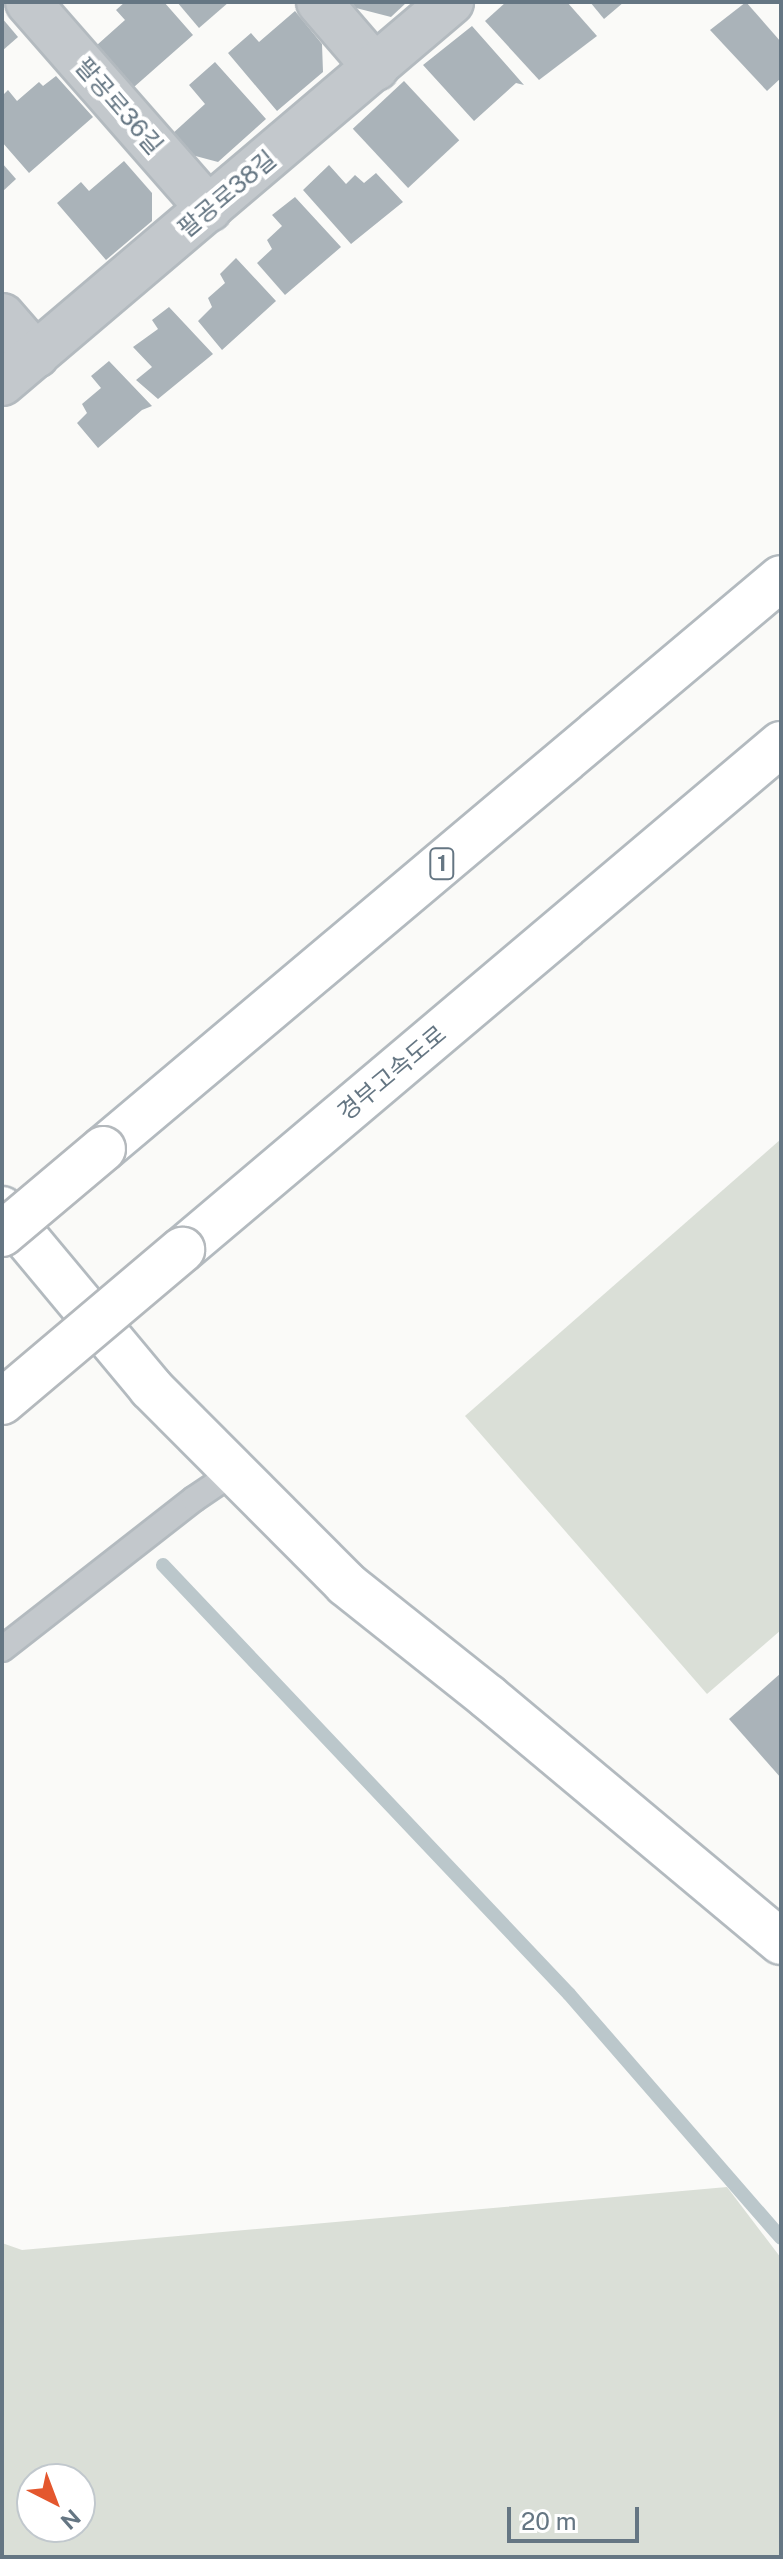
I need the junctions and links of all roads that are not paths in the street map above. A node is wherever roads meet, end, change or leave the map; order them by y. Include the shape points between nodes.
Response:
1 (28, 2) edge
2 (319, 2) edge
3 (451, 2) edge
4 (376, 68) junction
5 (209, 209) junction
6 (2, 316) edge
7 (36, 355) junction
8 (2, 383) edge
9 (781, 578) edge
10 (781, 744) edge
11 (2, 1209) edge
12 (2, 1234) edge
13 (2, 1402) edge
14 (234, 1472) junction
15 (2, 1649) edge
16 (781, 1942) edge

1 - 5 street, 팔공로36길
2 - 4 street
3 - 4 street, 팔공로38길
4 - 5 street, 팔공로38길
5 - 7 street, 팔공로38길
6 - 7 street
7 - 8 street, 팔공로38길
9 - 12 main road, 1, bridge
10 - 13 main road, 경부고속도로, bridge
11 - 14 main road via 151,1388
14 - 15 lane
14 - 16 main road via 346,1584

